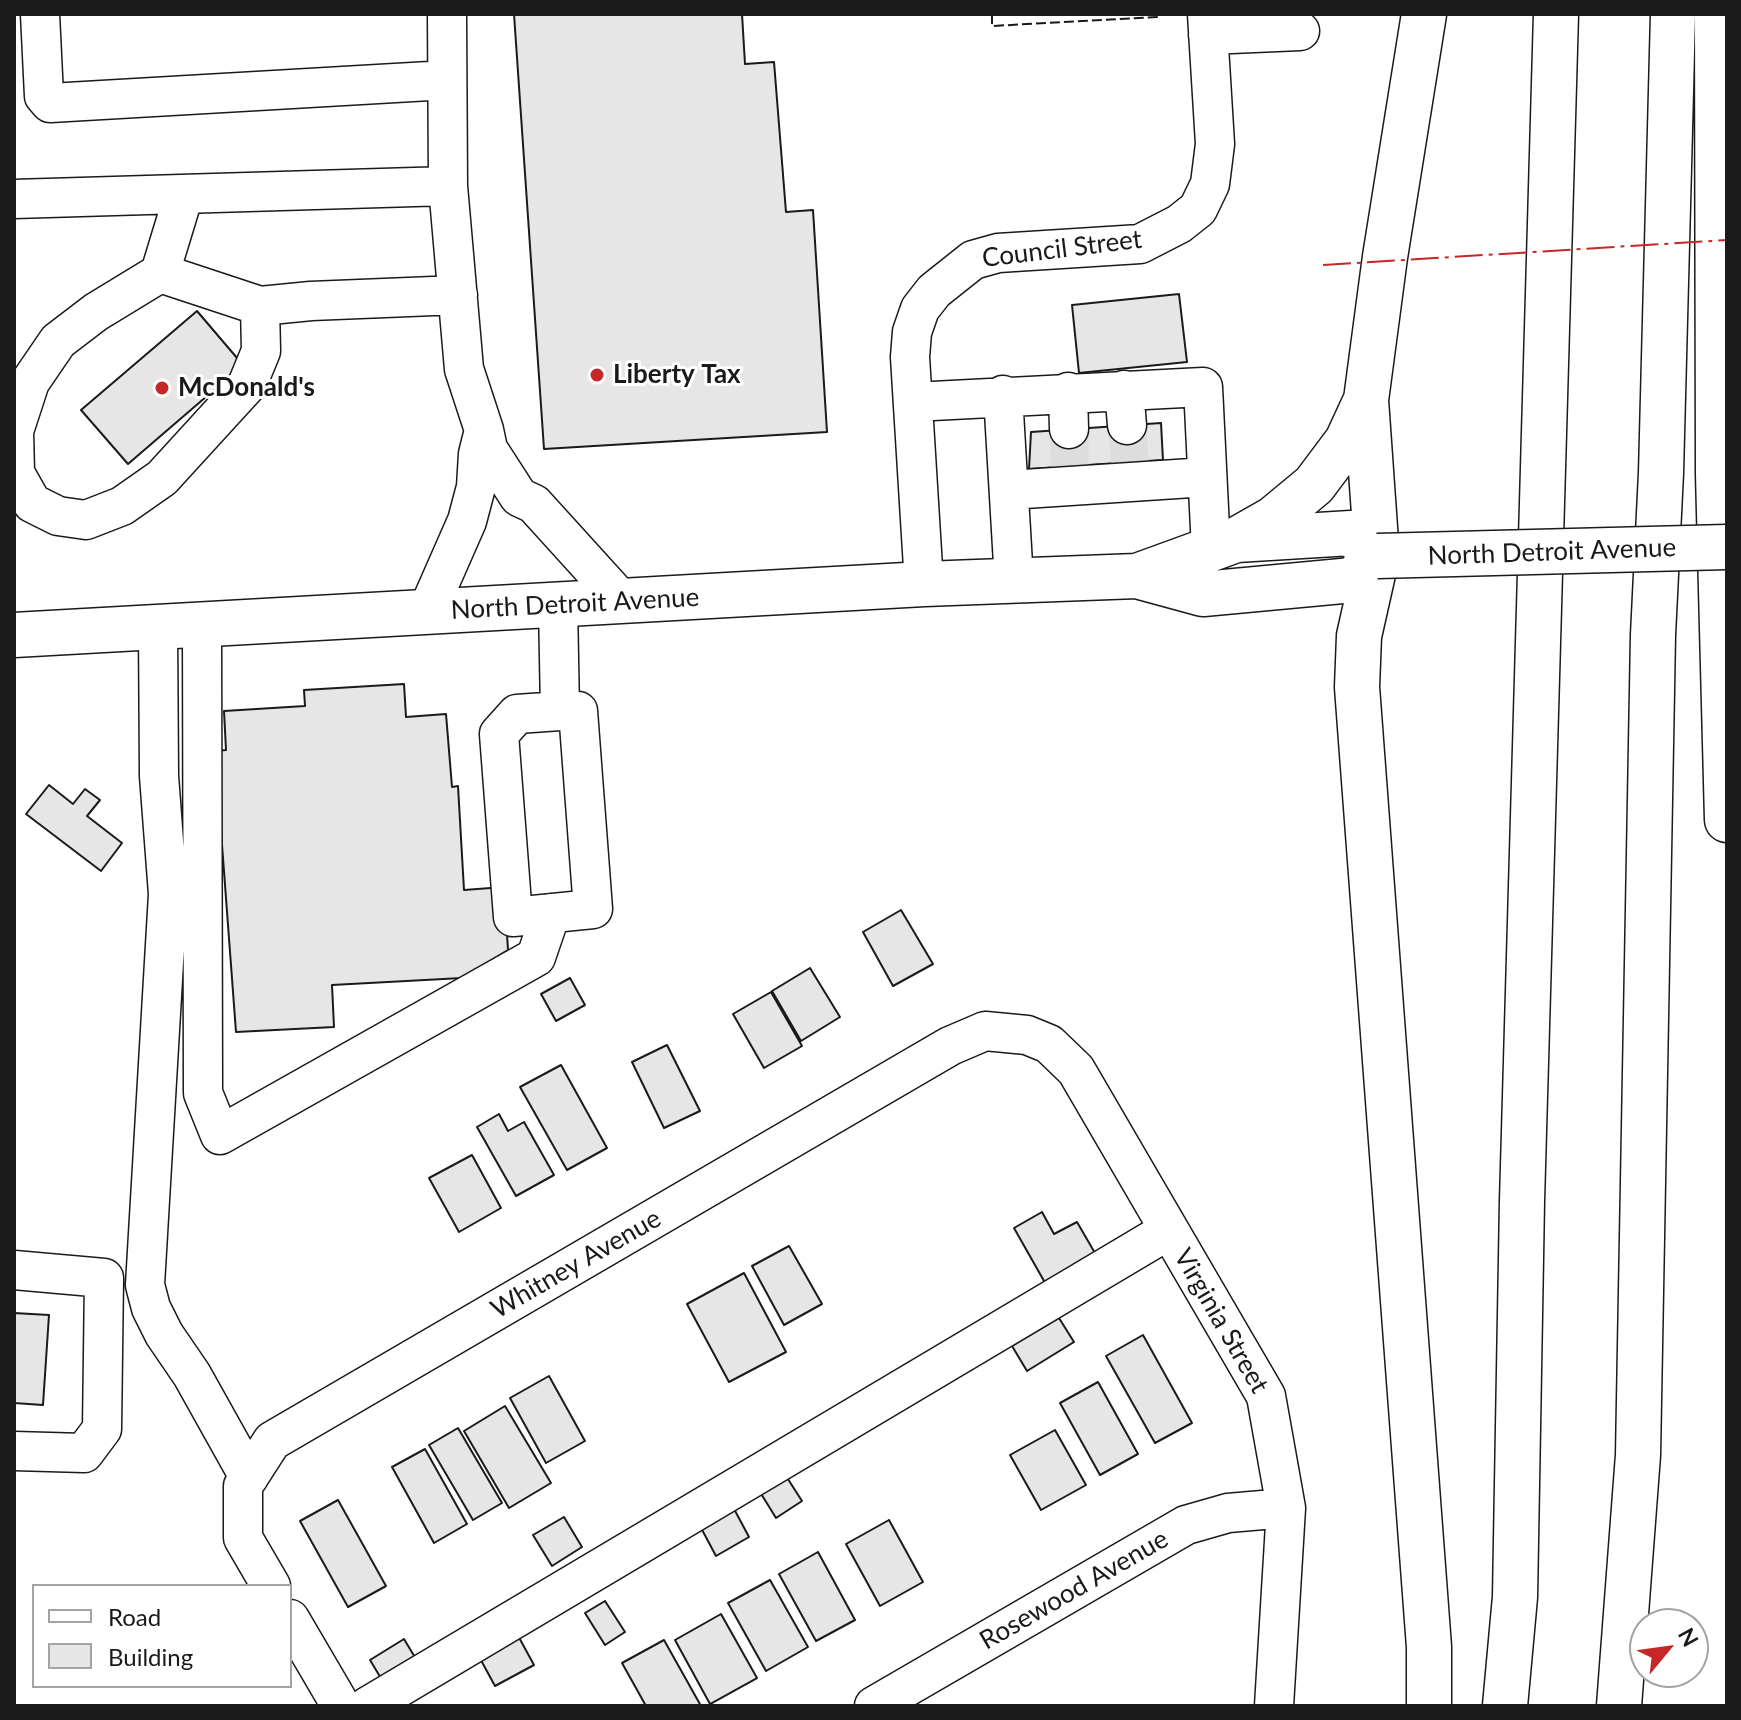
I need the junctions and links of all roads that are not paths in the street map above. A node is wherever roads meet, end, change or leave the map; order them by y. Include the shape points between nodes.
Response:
1 (40, 14) edge
2 (447, 14) edge
3 (1424, 14) edge
4 (1556, 14) edge
5 (1673, 14) edge
6 (1717, 14) edge
7 (1207, 24) edge
8 (1300, 31) dead end
9 (447, 80) junction
10 (448, 186) junction
11 (184, 194) junction
12 (14, 199) edge
13 (160, 273) junction
14 (458, 295) junction
15 (260, 306) junction
16 (1003, 395) junction
17 (1366, 400) junction
18 (913, 402) junction
19 (484, 430) junction
20 (1207, 477) junction
21 (1009, 490) junction
22 (1223, 545) junction
23 (1727, 547) edge
24 (1377, 556) junction
25 (1137, 576) junction
26 (1014, 581) junction
27 (924, 584) junction
28 (622, 601) junction
29 (558, 605) junction
30 (427, 612) junction
31 (202, 625) junction
32 (158, 627) junction
33 (14, 635) edge
34 (560, 711) junction
35 (1727, 820) edge
36 (551, 913) junction
37 (1027, 1035) joint
38 (1169, 1230) junction
39 (14, 1270) edge
40 (14, 1287) edge
41 (14, 1451) edge
42 (84, 1453) junction
43 (249, 1477) junction
44 (1286, 1508) junction
45 (270, 1584) edge
46 (292, 1622) edge
47 (341, 1706) edge
48 (368, 1706) edge
49 (874, 1706) edge
50 (1274, 1706) edge
51 (1429, 1706) edge
52 (1505, 1706) edge
53 (1619, 1706) edge

1 - 9 street via 44,96 50,103
2 - 9 street
3 - 17 main road
4 - 52 main road via 1515,1597
5 - 53 main road via 1653,635 1638,1455
6 - 35 main road via 1718,474
7 - 8 street
7 - 18 street, Council Street via 1215,144 1210,184 1198,209 1140,244 998,253 954,272 920,309 912,332
9 - 10 street
10 - 11 street
10 - 14 street
11 - 12 street
11 - 13 street
13 - 15 street
13 - 15 street via 58,341 30,382 14,431 15,473 32,503 58,516 86,520 122,506 162,478 247,385 261,351
14 - 15 street
14 - 19 street via 464,369
16 - 18 street
16 - 20 street via 1069,411 1126,408 1203,387
16 - 21 street
17 - 22 main road via 1347,441 1314,485 1273,519
17 - 24 main road
18 - 27 street, Council Street
19 - 28 street via 499,438 534,486 534,504
19 - 30 street via 467,521
20 - 21 street via 1070,476
20 - 22 street
21 - 26 street
22 - 24 main road, North Detroit Avenue via 1351,533
22 - 25 main road, North Detroit Avenue
23 - 24 main road, North Detroit Avenue, bridge
24 - 25 main road, North Detroit Avenue via 1353,580 1203,594
24 - 51 main road via 1359,636 1357,687 1429,1647
25 - 26 main road, North Detroit Avenue
26 - 27 main road, North Detroit Avenue
27 - 28 main road, North Detroit Avenue
28 - 29 main road, North Detroit Avenue
29 - 30 main road, North Detroit Avenue
29 - 34 street
30 - 31 main road, North Detroit Avenue
31 - 32 main road, North Detroit Avenue
31 - 36 street via 203,1093 220,1135 536,957
32 - 33 main road, North Detroit Avenue
32 - 43 street via 159,776 168,894 145,1285 164,1334
34 - 36 street via 578,711 593,909
34 - 36 street via 517,714 499,734 513,917
37 - 38 street, Virginia Street via 1049,1044 1076,1070
37 - 43 street, Whitney Avenue via 985,1031 950,1046 272,1441
38 - 44 street, Virginia Street via 1266,1396
38 - 48 street
39 - 42 street via 104,1278 102,1429
40 - 42 street via 70,1296 85,1309
41 - 42 street
43 - 45 street, Whitney Avenue via 243,1486 243,1538
44 - 49 street, Rosewood Avenue via 1228,1513 1186,1525
44 - 50 street, Virginia Street
46 - 47 street

